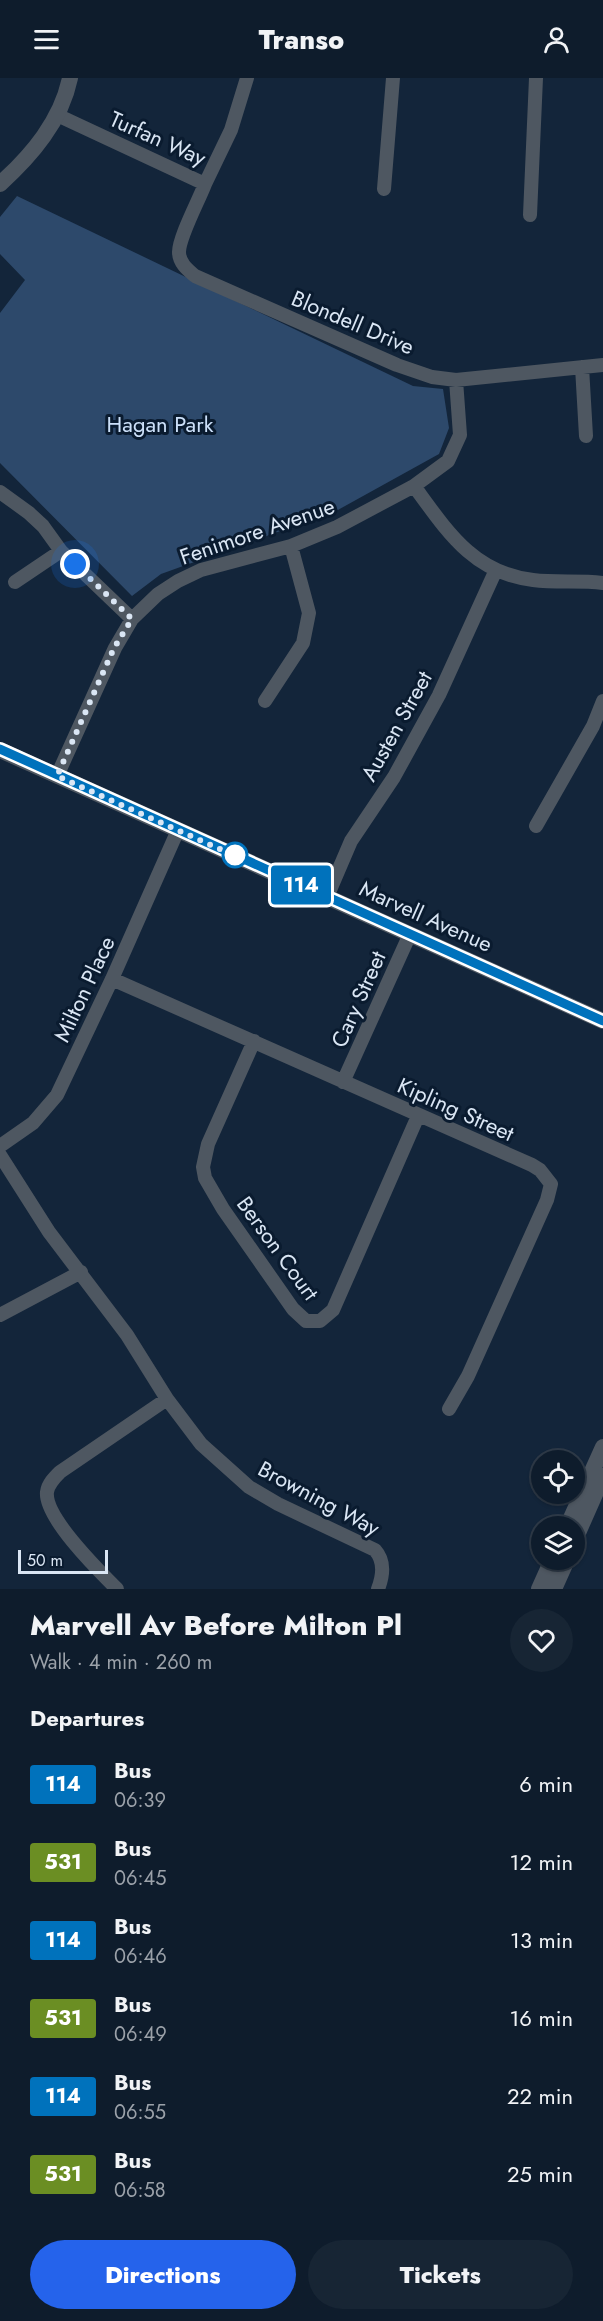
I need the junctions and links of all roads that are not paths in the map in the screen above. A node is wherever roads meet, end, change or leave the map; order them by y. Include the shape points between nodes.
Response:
1 (70, 78) edge
2 (247, 78) edge
3 (393, 78) edge
4 (536, 78) edge
5 (57, 115) junction
6 (0, 184) edge
7 (205, 184) junction
8 (384, 189) dead end
9 (530, 215) dead end
10 (603, 365) edge
11 (582, 367) junction
12 (456, 380) junction
13 (586, 435) dead end
14 (414, 486) junction
15 (0, 492) edge
16 (291, 546) junction
17 (61, 551) junction
18 (495, 572) junction
19 (15, 582) dead end
20 (603, 583) edge
21 (132, 619) junction
22 (265, 701) dead end
23 (603, 701) edge
24 (598, 728) edge
25 (0, 751) edge
26 (57, 776) junction
27 (536, 826) dead end
28 (178, 830) junction
29 (327, 897) junction
30 (410, 934) junction
31 (112, 979) junction
32 (603, 1021) edge
33 (254, 1041) junction
34 (343, 1082) junction
35 (418, 1116) junction
36 (0, 1146) edge
37 (0, 1155) edge
38 (81, 1272) junction
39 (0, 1316) edge
40 (167, 1399) junction
41 (449, 1409) dead end
42 (603, 1447) edge
43 (603, 1476) edge
44 (591, 1506) edge
45 (580, 1516) edge
46 (548, 1570) edge
47 (563, 1570) edge
48 (117, 1589) edge
49 (378, 1589) edge
50 (539, 1589) edge
51 (554, 1589) edge

1 - 5 street
2 - 7 street, Turfan Way via 231,130
3 - 8 street
4 - 9 street
5 - 6 street via 29,157
5 - 7 street, Turfan Way
7 - 12 street, Blondell Drive via 179,254 184,267 195,276 397,365 432,377
10 - 11 street, Blondell Drive
11 - 12 street, Blondell Drive
11 - 13 street
12 - 14 street, Fenimore Avenue via 460,435 448,461
14 - 16 street, Fenimore Avenue via 337,527
14 - 18 street via 454,540
15 - 17 street via 44,526
16 - 21 street, Fenimore Avenue via 201,570 158,594
16 - 22 street via 309,613 303,643
17 - 19 street
17 - 21 street
18 - 20 street via 533,580
18 - 29 street, Austen Street via 439,695 394,777 351,841
21 - 26 street, Fenimore Avenue via 114,648
23 - 24 street
24 - 27 street
25 - 26 street, Marvell Avenue
26 - 28 street, Marvell Avenue
28 - 29 street, Marvell Avenue
28 - 31 street, Milton Place
29 - 30 street, Marvell Avenue
30 - 32 street, Marvell Avenue
30 - 34 street, Cary Street
31 - 33 street, Kipling Street
31 - 36 street, Milton Place via 57,1095 33,1124
33 - 34 street, Kipling Street
33 - 35 street, Berson Court via 208,1144 203,1167 223,1209 293,1309 306,1321 320,1321 333,1310
34 - 35 street, Kipling Street
35 - 41 street, Kipling Street via 532,1165 551,1184 468,1376
37 - 38 street, Browning Way via 49,1232
38 - 39 street
38 - 40 street, Browning Way
40 - 48 street via 60,1472 47,1493 50,1508 72,1541
40 - 49 street, Browning Way via 201,1444 249,1486 375,1550 382,1562
42 - 44 street
43 - 44 street
44 - 45 street
46 - 50 street
47 - 51 street

